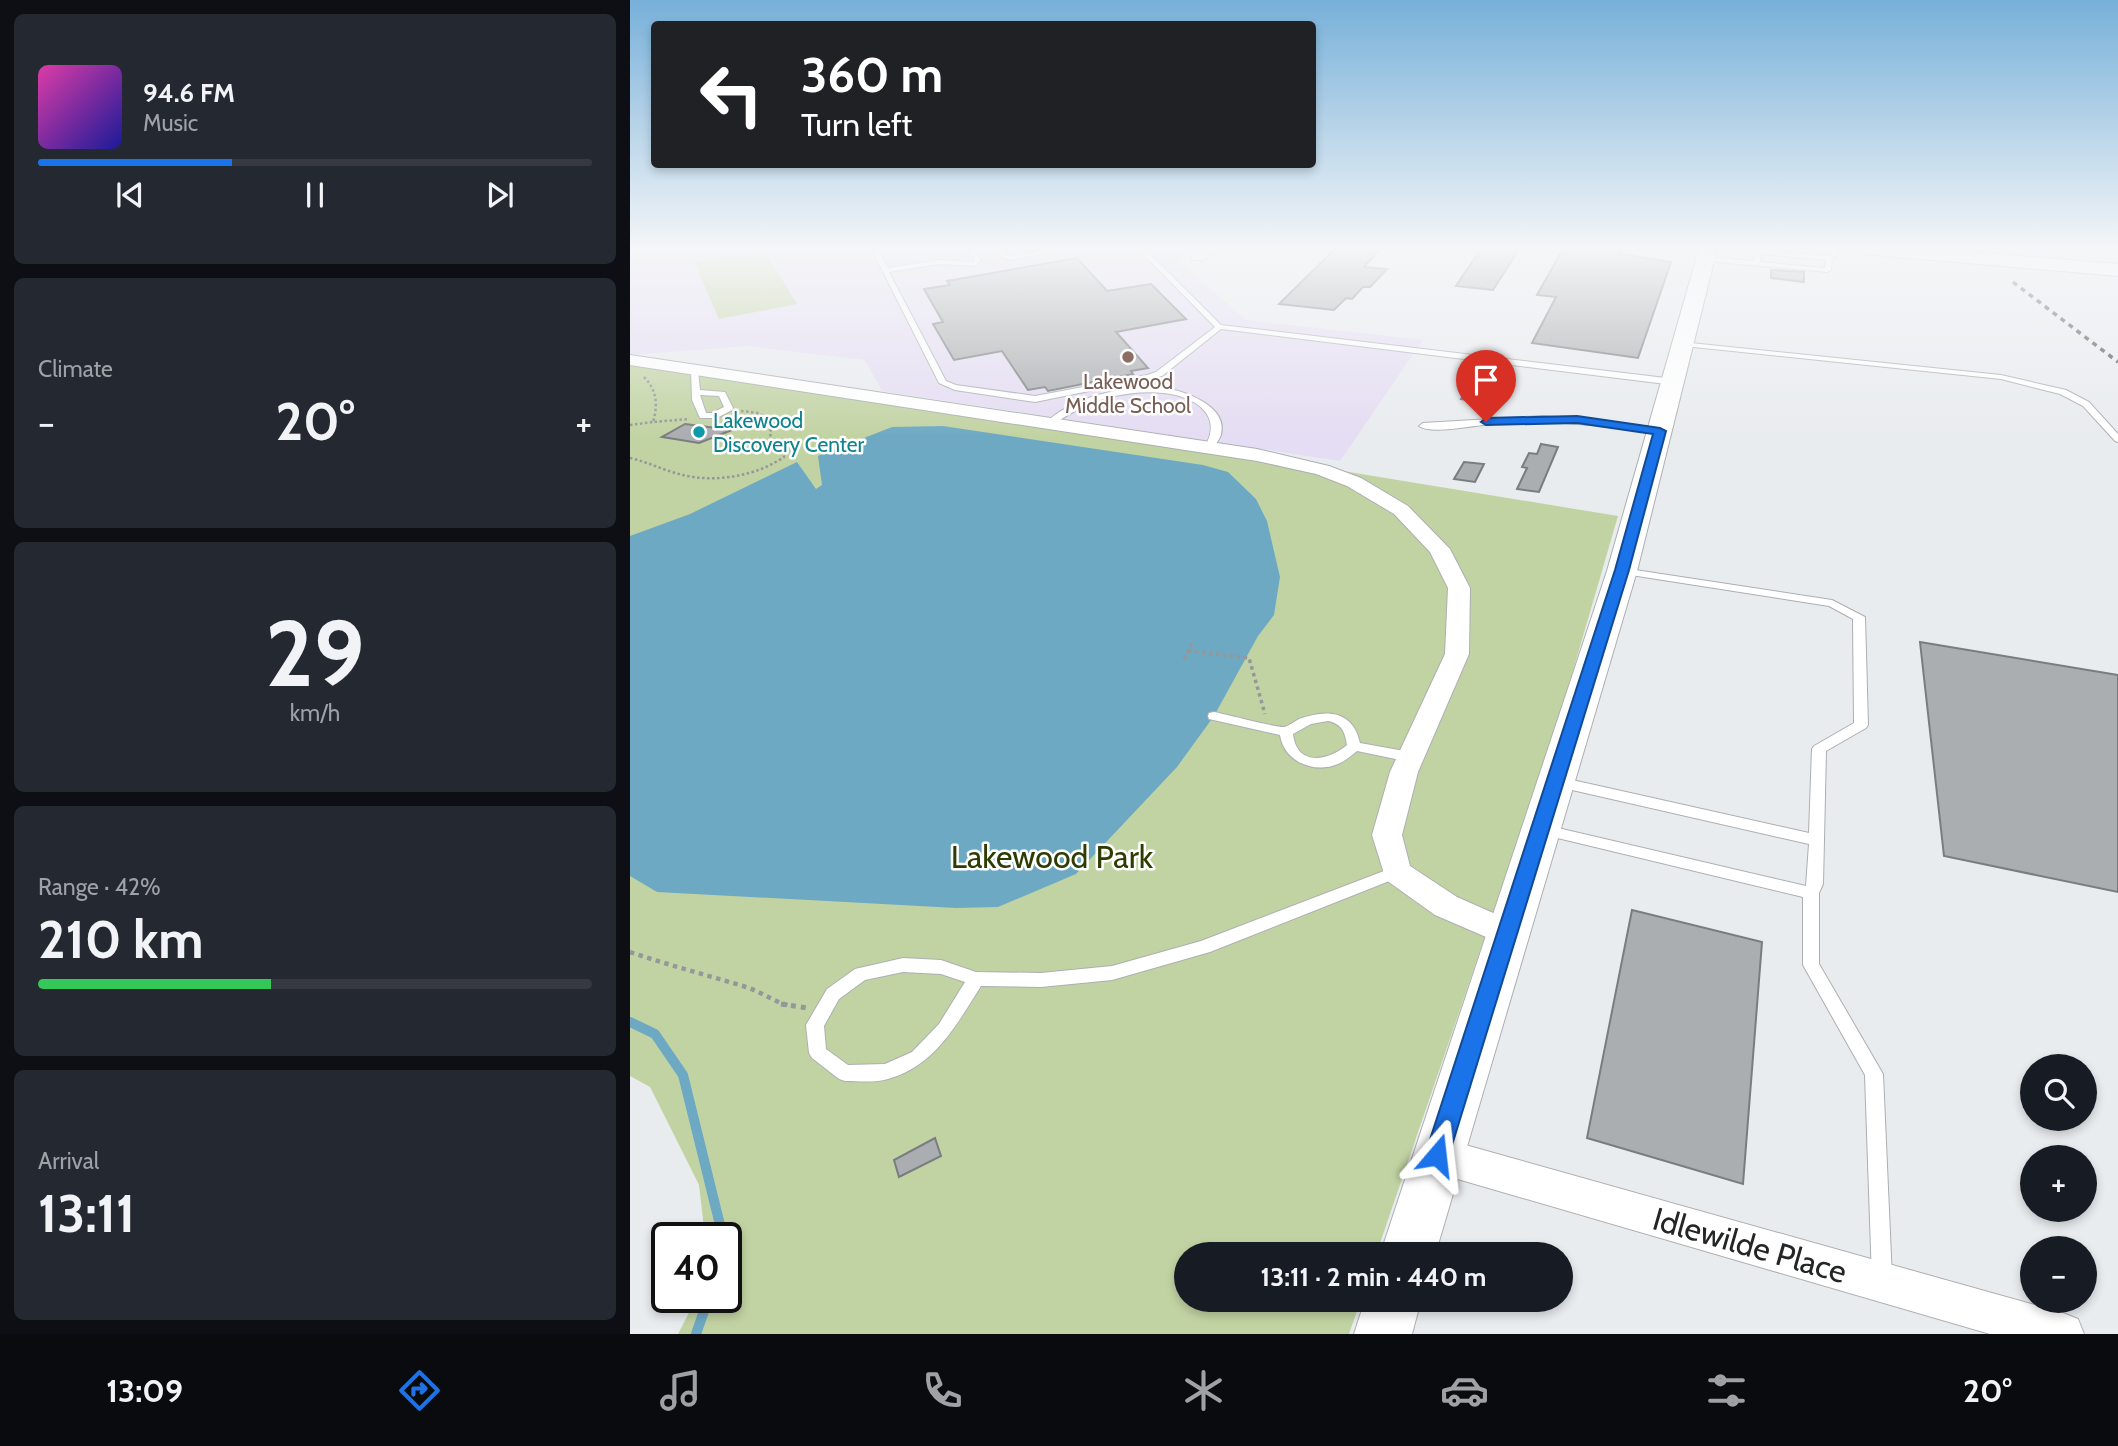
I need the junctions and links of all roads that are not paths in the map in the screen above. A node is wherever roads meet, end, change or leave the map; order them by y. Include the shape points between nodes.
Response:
1 (907, 311) edge
2 (1203, 311) edge
3 (1692, 311) edge
4 (1219, 327) junction
5 (1684, 344) junction
6 (634, 366) edge
7 (694, 370) junction
8 (1674, 382) junction
9 (696, 392) junction
10 (1048, 424) junction
11 (1423, 426) dead end
12 (1660, 431) junction
13 (2118, 439) edge
14 (1209, 448) junction
15 (1622, 570) junction
16 (1214, 716) dead end
17 (1286, 732) junction
18 (1354, 746) junction
19 (1410, 757) junction
20 (1555, 781) junction
21 (1540, 829) junction
22 (1816, 839) junction
23 (1397, 872) junction
24 (1811, 893) junction
25 (1507, 933) junction
26 (975, 979) junction
27 (1437, 1155) junction
28 (1411, 1242) edge
29 (1882, 1282) junction
30 (1389, 1312) edge
31 (1383, 1334) edge
32 (2063, 1334) edge

1 - 4 lane via 943,383 1035,399 1159,374
2 - 4 lane
3 - 5 street
4 - 8 lane
5 - 8 street
5 - 13 lane via 2001,377 2063,392 2086,404
6 - 7 street
7 - 9 lane
7 - 10 street
8 - 12 street
9 - 9 lane via 703,416 729,408 722,394
10 - 14 street
10 - 14 lane via 1068,408 1085,402 1162,390 1199,402 1213,416 1220,428 1219,438
11 - 12 lane via 1577,419
12 - 15 street
14 - 19 street via 1290,462 1354,482 1402,510 1439,550 1459,588 1457,654
15 - 20 street
15 - 22 lane via 1832,603 1859,617 1861,725 1819,749
16 - 17 lane
17 - 18 lane via 1302,720 1335,718 1348,726
17 - 18 lane via 1286,744 1294,755 1312,762 1332,762
18 - 19 lane
19 - 23 street via 1387,835
20 - 21 street
20 - 22 lane
21 - 24 lane
21 - 25 street
22 - 24 lane
23 - 25 street via 1446,906
23 - 26 lane via 1204,947 1112,974 1041,981
24 - 29 lane via 1811,965 1874,1074
25 - 27 street
26 - 26 lane via 941,967 903,965 861,974 833,994 814,1025 818,1053 845,1073 886,1072 918,1057 945,1029
27 - 28 street
27 - 29 street, Idlewilde Place
29 - 32 street, Idlewilde Place
30 - 31 street

